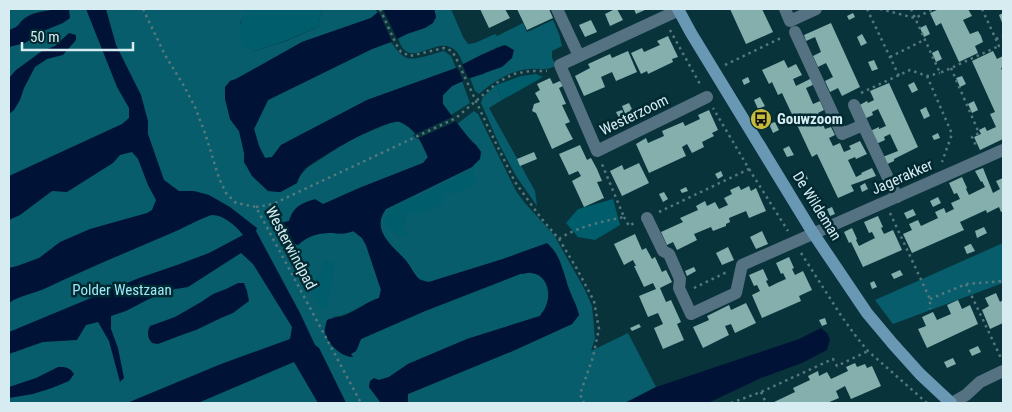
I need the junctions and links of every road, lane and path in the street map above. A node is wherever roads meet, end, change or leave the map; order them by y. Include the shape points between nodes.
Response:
1 (144, 9) edge
2 (380, 9) edge
3 (557, 9) edge
4 (678, 9) edge
5 (785, 9) edge
6 (816, 9) edge
7 (867, 9) edge
8 (880, 9) edge
9 (911, 9) edge
10 (934, 9) edge
11 (982, 9) edge
12 (664, 17) junction
13 (915, 18) junction
14 (795, 32) joint
15 (1003, 36) edge
16 (996, 39) junction
17 (924, 40) junction
18 (1003, 44) edge
19 (999, 46) junction
20 (579, 56) junction
21 (890, 57) junction
22 (560, 65) junction
23 (951, 68) junction
24 (715, 70) junction
25 (940, 73) junction
26 (899, 76) junction
27 (927, 76) junction
28 (697, 80) junction
29 (707, 97) junction
30 (476, 100) junction
31 (856, 100) joint
32 (862, 125) junction
33 (1003, 150) edge
34 (597, 151) junction
35 (982, 160) junction
36 (749, 168) junction
37 (936, 180) junction
38 (891, 200) junction
39 (256, 207) junction
40 (624, 217) junction
41 (647, 218) junction
42 (814, 233) junction
43 (559, 239) junction
44 (795, 242) junction
45 (742, 265) junction
46 (1003, 281) edge
47 (966, 284) junction
48 (681, 294) junction
49 (930, 299) junction
50 (930, 309) dead end
51 (868, 352) junction
52 (1003, 362) edge
53 (1003, 371) edge
54 (761, 392) junction
55 (361, 403) edge
56 (584, 403) edge
57 (731, 403) edge
58 (766, 403) edge
59 (927, 403) edge
60 (952, 403) edge

1 - 39 path, Westerwindpad via 165,55 195,107 226,193 236,203
2 - 30 path via 401,52 410,56 444,48 452,51
3 - 20 street
4 - 12 street
4 - 24 street, De Wildeman
5 - 6 street via 790,20
7 - 21 path
8 - 13 path
9 - 13 path
10 - 13 path
11 - 16 path
12 - 20 street
12 - 28 path
13 - 17 path
14 - 24 path
14 - 32 street via 842,134
15 - 16 path
16 - 19 path
17 - 21 path
17 - 25 path
18 - 19 path
19 - 23 path
20 - 22 street
21 - 26 path
22 - 30 path via 548,72 514,74
22 - 34 street, Westerzoom
23 - 25 path
23 - 35 path via 980,133 972,137
24 - 28 path
24 - 42 street, De Wildeman
25 - 27 path
26 - 27 path via 910,70
26 - 31 path
27 - 37 path via 952,134
28 - 29 path
29 - 34 street, Westerzoom
29 - 36 path
30 - 39 path via 456,118 273,204
30 - 43 path via 515,182
31 - 32 street
32 - 38 street
33 - 35 street, Jagerakker
34 - 40 path
35 - 37 street, Jagerakker
36 - 41 path
36 - 44 path
37 - 38 street, Jagerakker
38 - 42 street, Jagerakker
38 - 49 path
39 - 55 path, Westerwindpad
40 - 41 path via 629,226
40 - 43 path via 587,226
41 - 48 street via 663,251 669,254 680,279 678,288
42 - 44 street
42 - 60 street, De Wildeman via 867,313 892,344
43 - 56 path via 594,301 600,329 580,394
44 - 45 street
44 - 51 path
45 - 48 path
45 - 48 street via 736,293 691,314
46 - 47 path
47 - 49 path
47 - 52 path
49 - 50 path
51 - 54 path via 837,366 833,359
51 - 59 path
53 - 60 street via 980,382
54 - 57 path
54 - 58 path

